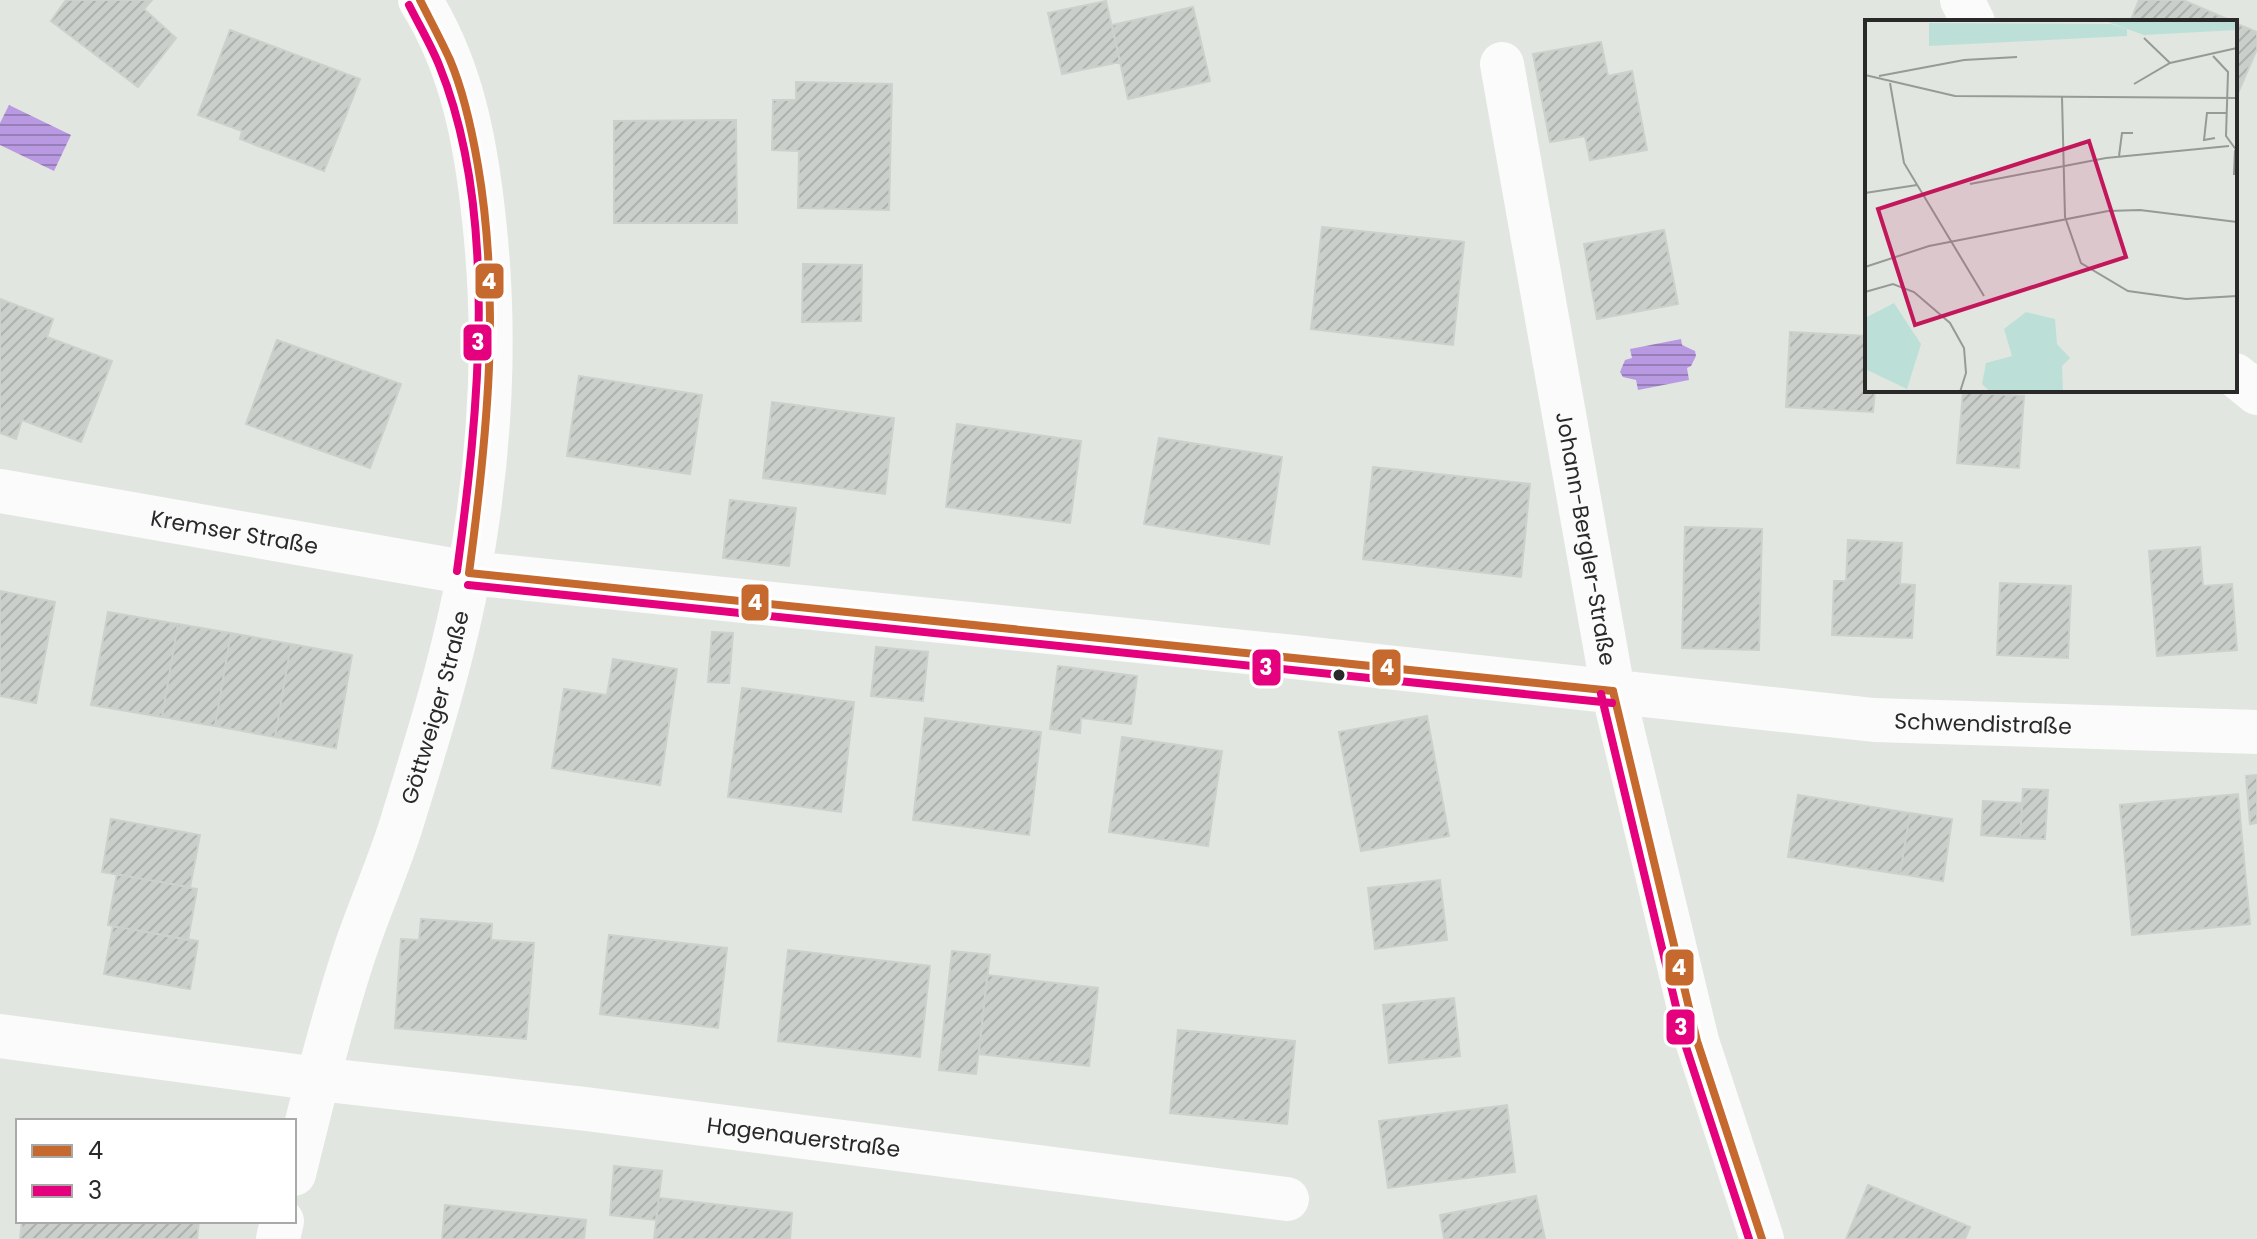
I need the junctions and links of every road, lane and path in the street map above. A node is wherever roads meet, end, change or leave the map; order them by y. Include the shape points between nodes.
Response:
1 (420, 0) edge
2 (1962, 0) edge
3 (1972, 20) edge
4 (1502, 64) dead end
5 (2237, 377) edge
6 (2257, 393) edge
7 (0, 491) edge
8 (469, 573) junction
9 (1613, 691) junction
10 (2257, 732) edge
11 (0, 1036) edge
12 (318, 1079) junction
13 (296, 1166) edge
14 (1287, 1199) dead end
15 (1762, 1239) edge

1 - 8 street, Göttweiger Straße via 460,83 477,153 488,255 486,422
2 - 3 street
4 - 9 street, Johann-Bergler-Straße
5 - 6 street
7 - 8 street, Kremser Straße
8 - 9 street, Schwendistraße
8 - 12 street, Göttweiger Straße via 402,822 353,957
9 - 10 street, Schwendistraße via 1874,720
9 - 15 street, Johann-Bergler-Straße via 1697,1041
11 - 12 street
12 - 13 street, Göttweiger Straße
12 - 14 street, Hagenauerstraße

